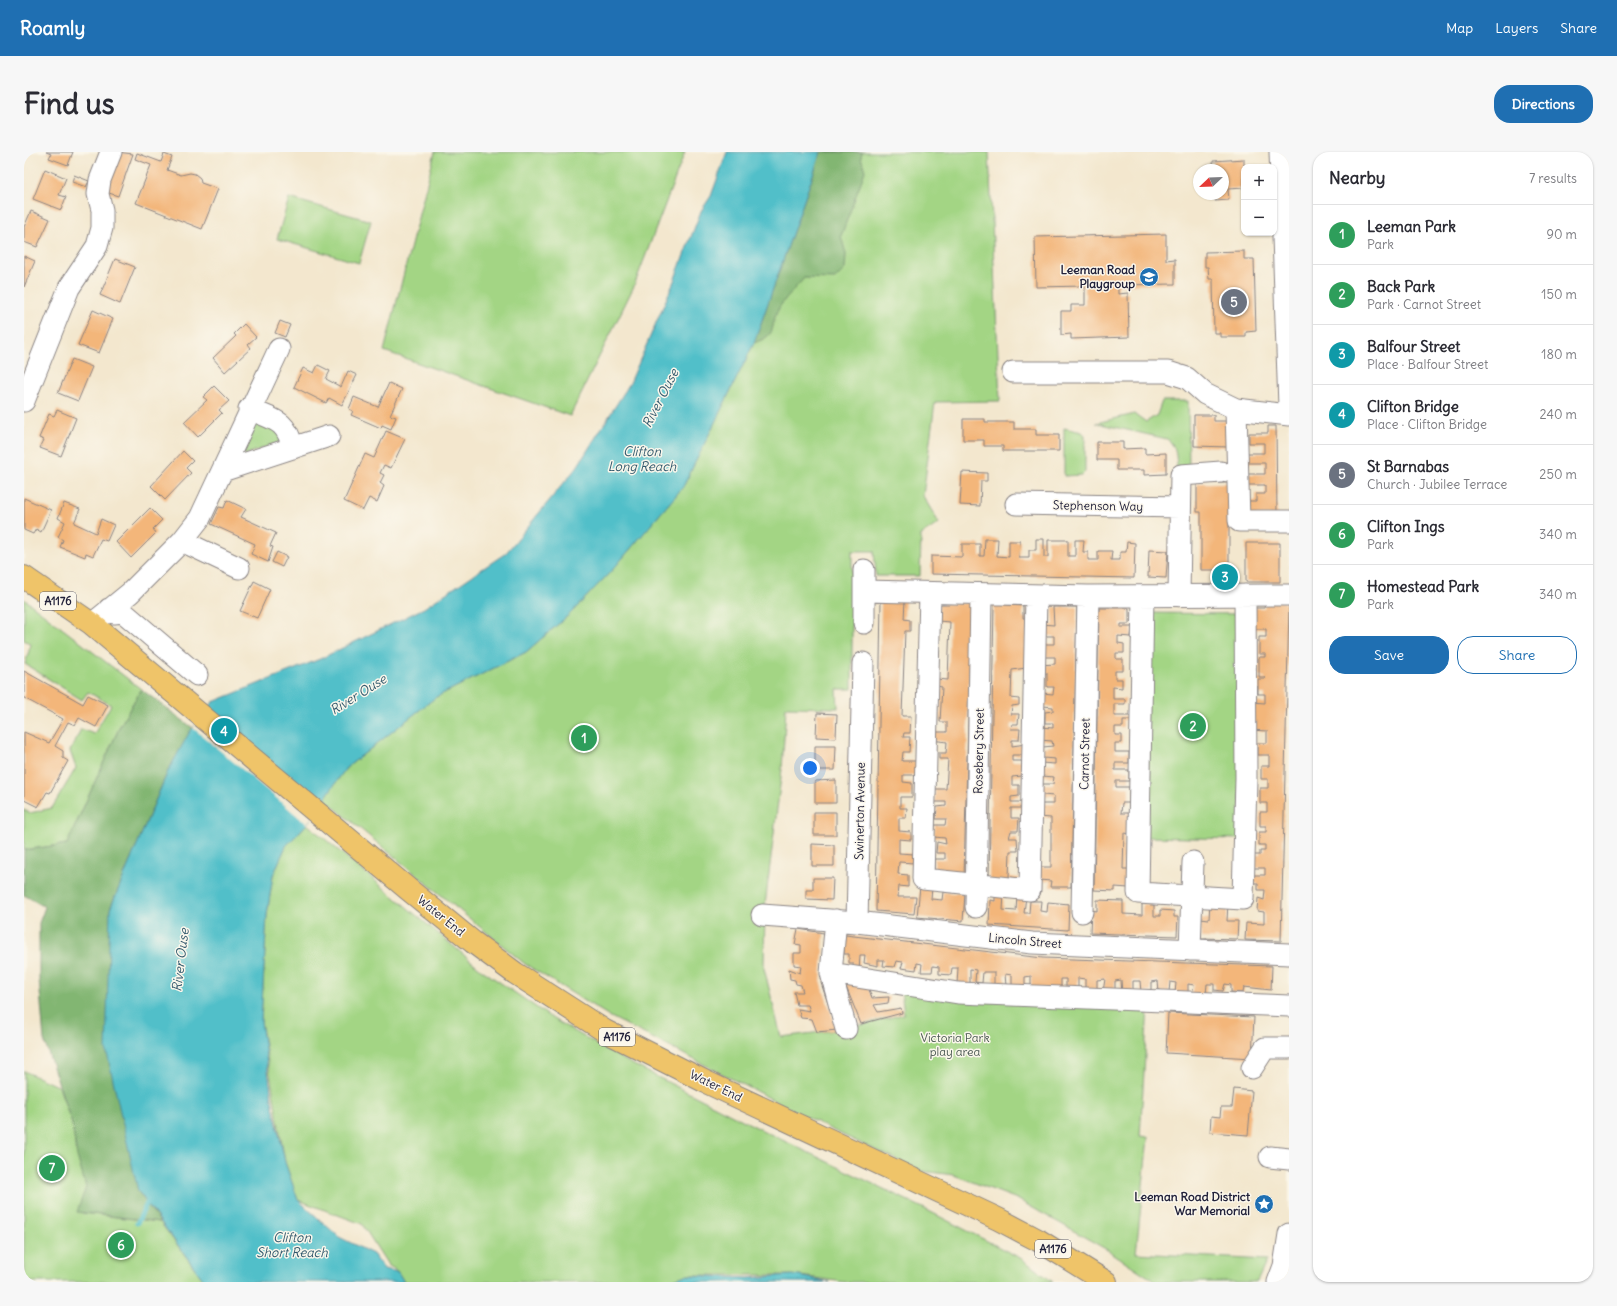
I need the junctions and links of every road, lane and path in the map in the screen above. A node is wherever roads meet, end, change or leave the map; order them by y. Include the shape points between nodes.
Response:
1 (111, 152) edge
2 (1280, 152) edge
3 (279, 349) dead end
4 (1013, 372) dead end
5 (24, 401) edge
6 (1289, 406) edge
7 (249, 409) junction
8 (1236, 409) junction
9 (1289, 415) edge
10 (329, 436) dead end
11 (293, 448) junction
12 (222, 471) junction
13 (1221, 472) dead end
14 (1016, 504) dead end
15 (1180, 507) junction
16 (1289, 521) edge
17 (182, 541) junction
18 (239, 568) dead end
19 (864, 570) dead end
20 (24, 577) edge
21 (864, 591) junction
22 (930, 593) junction
23 (981, 595) junction
24 (1245, 595) junction
25 (1289, 595) edge
26 (1036, 596) junction
27 (1088, 596) junction
28 (1144, 596) junction
29 (1179, 596) junction
30 (110, 609) junction
31 (864, 623) dead end
32 (92, 624) junction
33 (863, 663) dead end
34 (197, 675) dead end
35 (1193, 862) dead end
36 (976, 885) junction
37 (1192, 896) junction
38 (976, 907) dead end
39 (1082, 912) dead end
40 (762, 914) dead end
41 (836, 920) junction
42 (857, 922) junction
43 (1190, 950) junction
44 (1289, 954) edge
45 (831, 974) junction
46 (1289, 1006) edge
47 (846, 1030) dead end
48 (1289, 1048) edge
49 (1252, 1068) dead end
50 (1289, 1234) edge
51 (1106, 1282) edge
52 (1278, 1282) edge

1 - 5 street via 100,180 98,194 102,210 102,228 97,246 70,288
2 - 6 street
3 - 7 street
4 - 8 street via 1168,372 1187,378 1205,394
7 - 11 street via 281,423 286,428
7 - 12 street
8 - 9 street
8 - 16 street via 1239,521
10 - 11 street
11 - 12 street
12 - 17 street via 200,518
13 - 15 street via 1181,475
14 - 15 street, Stephenson Way
15 - 29 street
17 - 18 street
17 - 30 street via 130,594
19 - 21 street
20 - 32 main road, A1176
21 - 22 street
21 - 31 street
22 - 23 street
22 - 36 street via 923,879
23 - 26 street
23 - 36 street, Rosebery Street
24 - 25 street
24 - 29 street
24 - 37 street via 1246,778 1243,899
26 - 27 street
26 - 36 street via 1030,890
27 - 28 street
27 - 39 street, Carnot Street
28 - 29 street
28 - 37 street via 1138,894
30 - 32 street
30 - 34 street via 114,613 123,612
32 - 51 main road, Water End / A1176 via 353,843 473,942 515,973 605,1031 706,1082 998,1219 1038,1240
33 - 42 street, Swinerton Avenue via 855,700
35 - 37 street
36 - 38 street, Rosebery Street
37 - 43 street
40 - 41 street, Lincoln Street
41 - 42 street, Lincoln Street
41 - 45 street
42 - 43 street, Lincoln Street via 1032,944
43 - 44 street, Lincoln Street
45 - 46 street via 958,993
45 - 47 street
48 - 49 street via 1265,1048
50 - 52 street via 1284,1266

